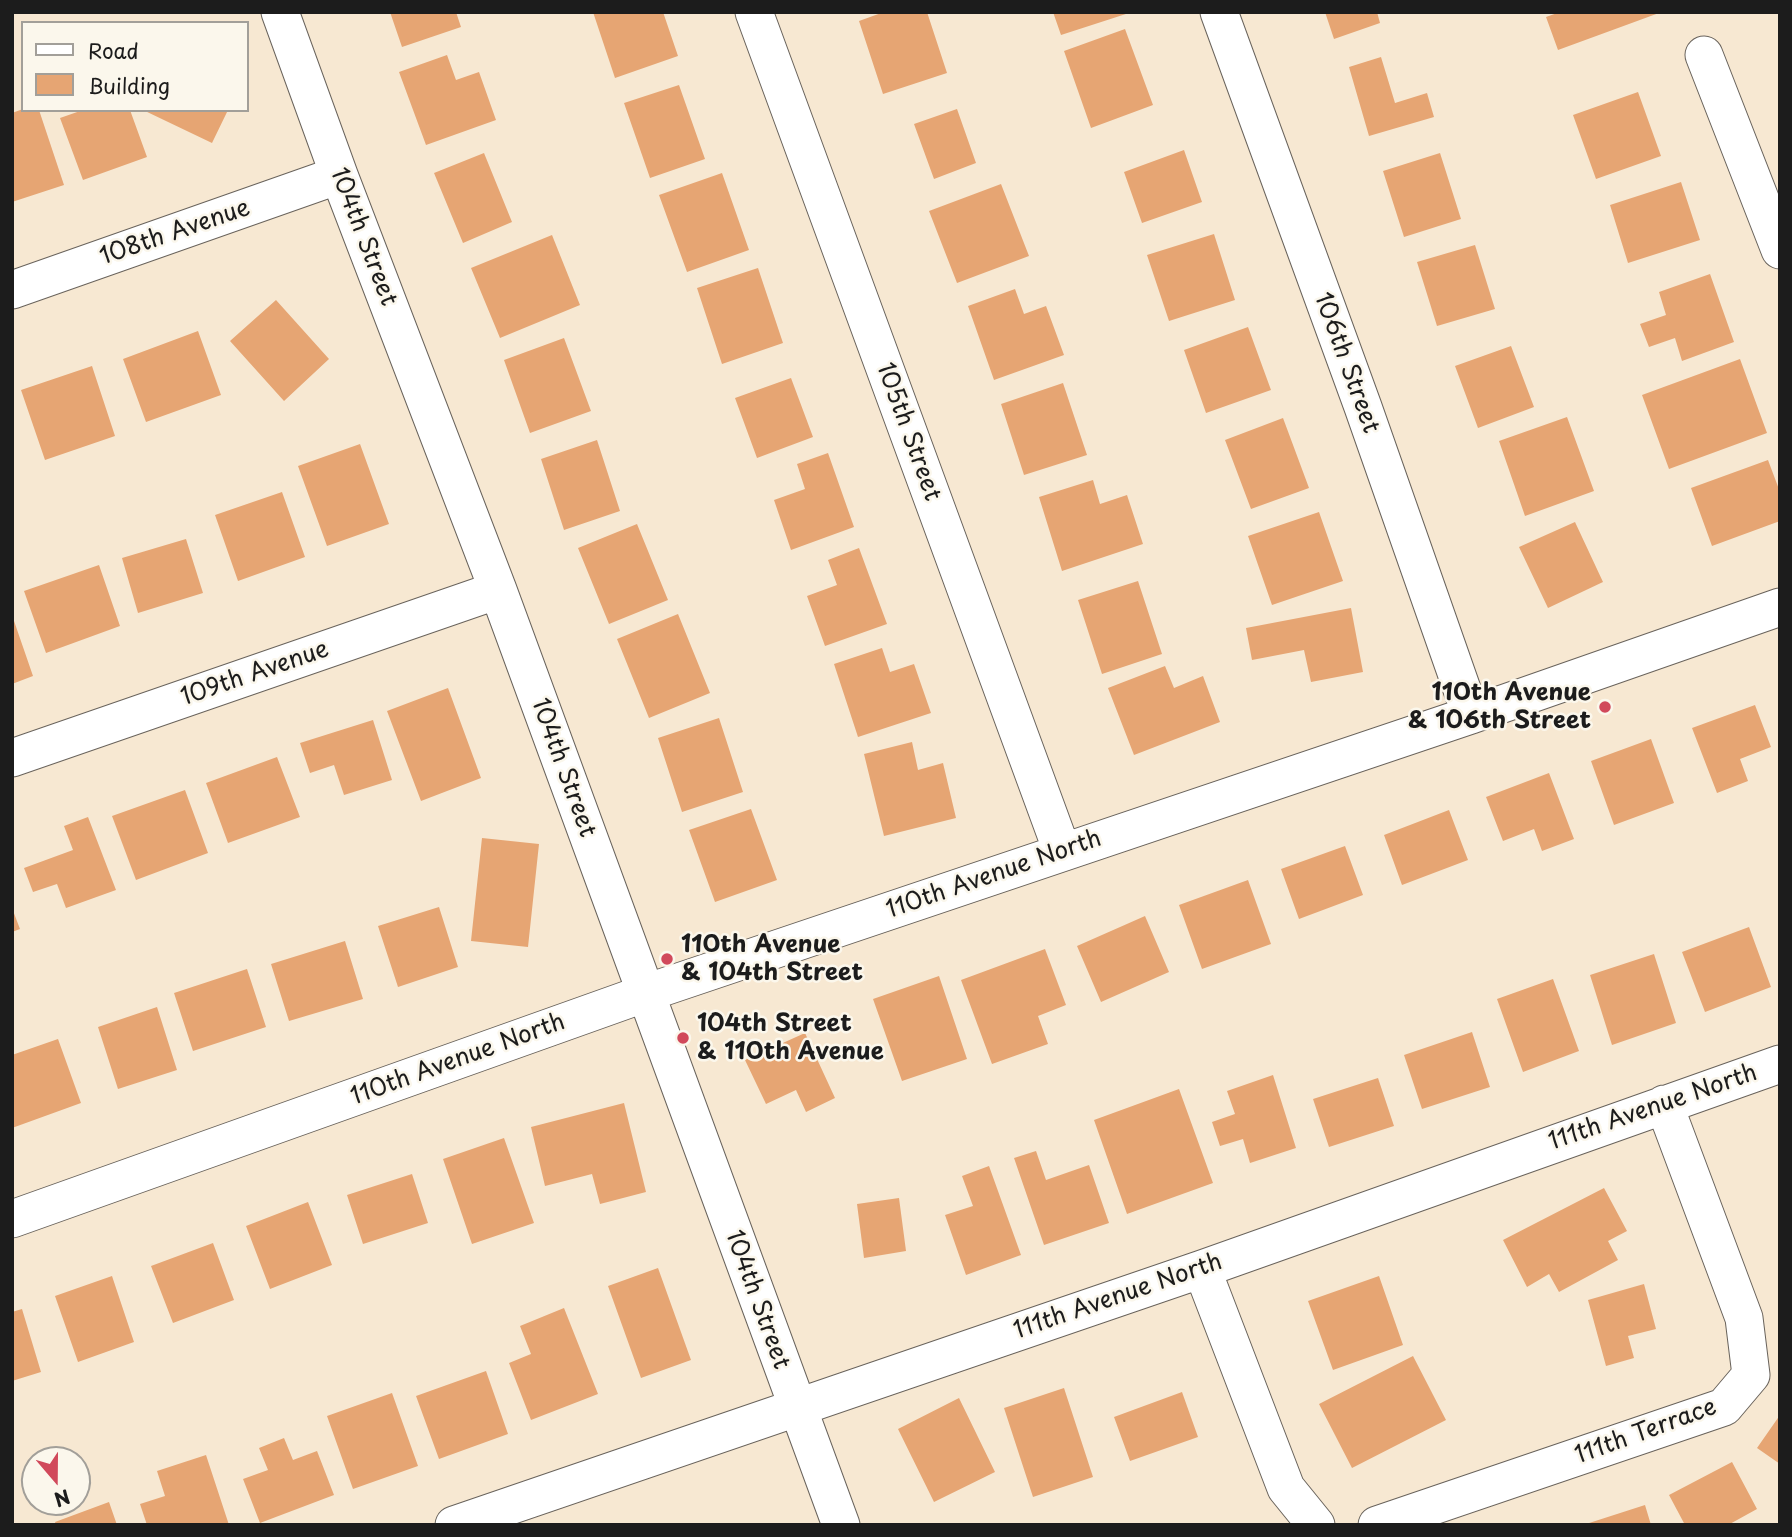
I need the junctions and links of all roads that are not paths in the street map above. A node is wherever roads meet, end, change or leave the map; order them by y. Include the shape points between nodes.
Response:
1 (281, 12) edge
2 (754, 12) edge
3 (1219, 12) edge
4 (1704, 55) dead end
5 (339, 175) junction
6 (1780, 250) edge
7 (12, 290) edge
8 (499, 590) junction
9 (1780, 607) edge
10 (1471, 715) junction
11 (12, 758) edge
12 (1062, 851) junction
13 (646, 993) junction
14 (1780, 1064) edge
15 (1664, 1104) junction
16 (12, 1219) edge
17 (1202, 1269) junction
18 (796, 1406) junction
19 (454, 1525) edge
20 (841, 1525) edge
21 (1316, 1525) edge
22 (1377, 1525) edge

1 - 5 street, 104th Street
2 - 12 street, 105th Street
3 - 10 street, 106th Street
4 - 6 street
5 - 7 street, 108th Avenue
5 - 8 street, 104th Street
8 - 11 street, 109th Avenue
8 - 13 street, 104th Street
9 - 10 street, 110th Avenue North
10 - 12 street, 110th Avenue North
12 - 13 street, 110th Avenue North
13 - 16 street, 110th Avenue North
13 - 18 street, 104th Street
14 - 15 street, 111th Avenue North
15 - 17 street, 111th Avenue North
15 - 22 street, 111th Terrace via 1745,1318 1751,1375 1724,1407
17 - 18 street, 111th Avenue North
17 - 21 street via 1286,1488
18 - 19 street, 111th Avenue North
18 - 20 street, 104th Street

